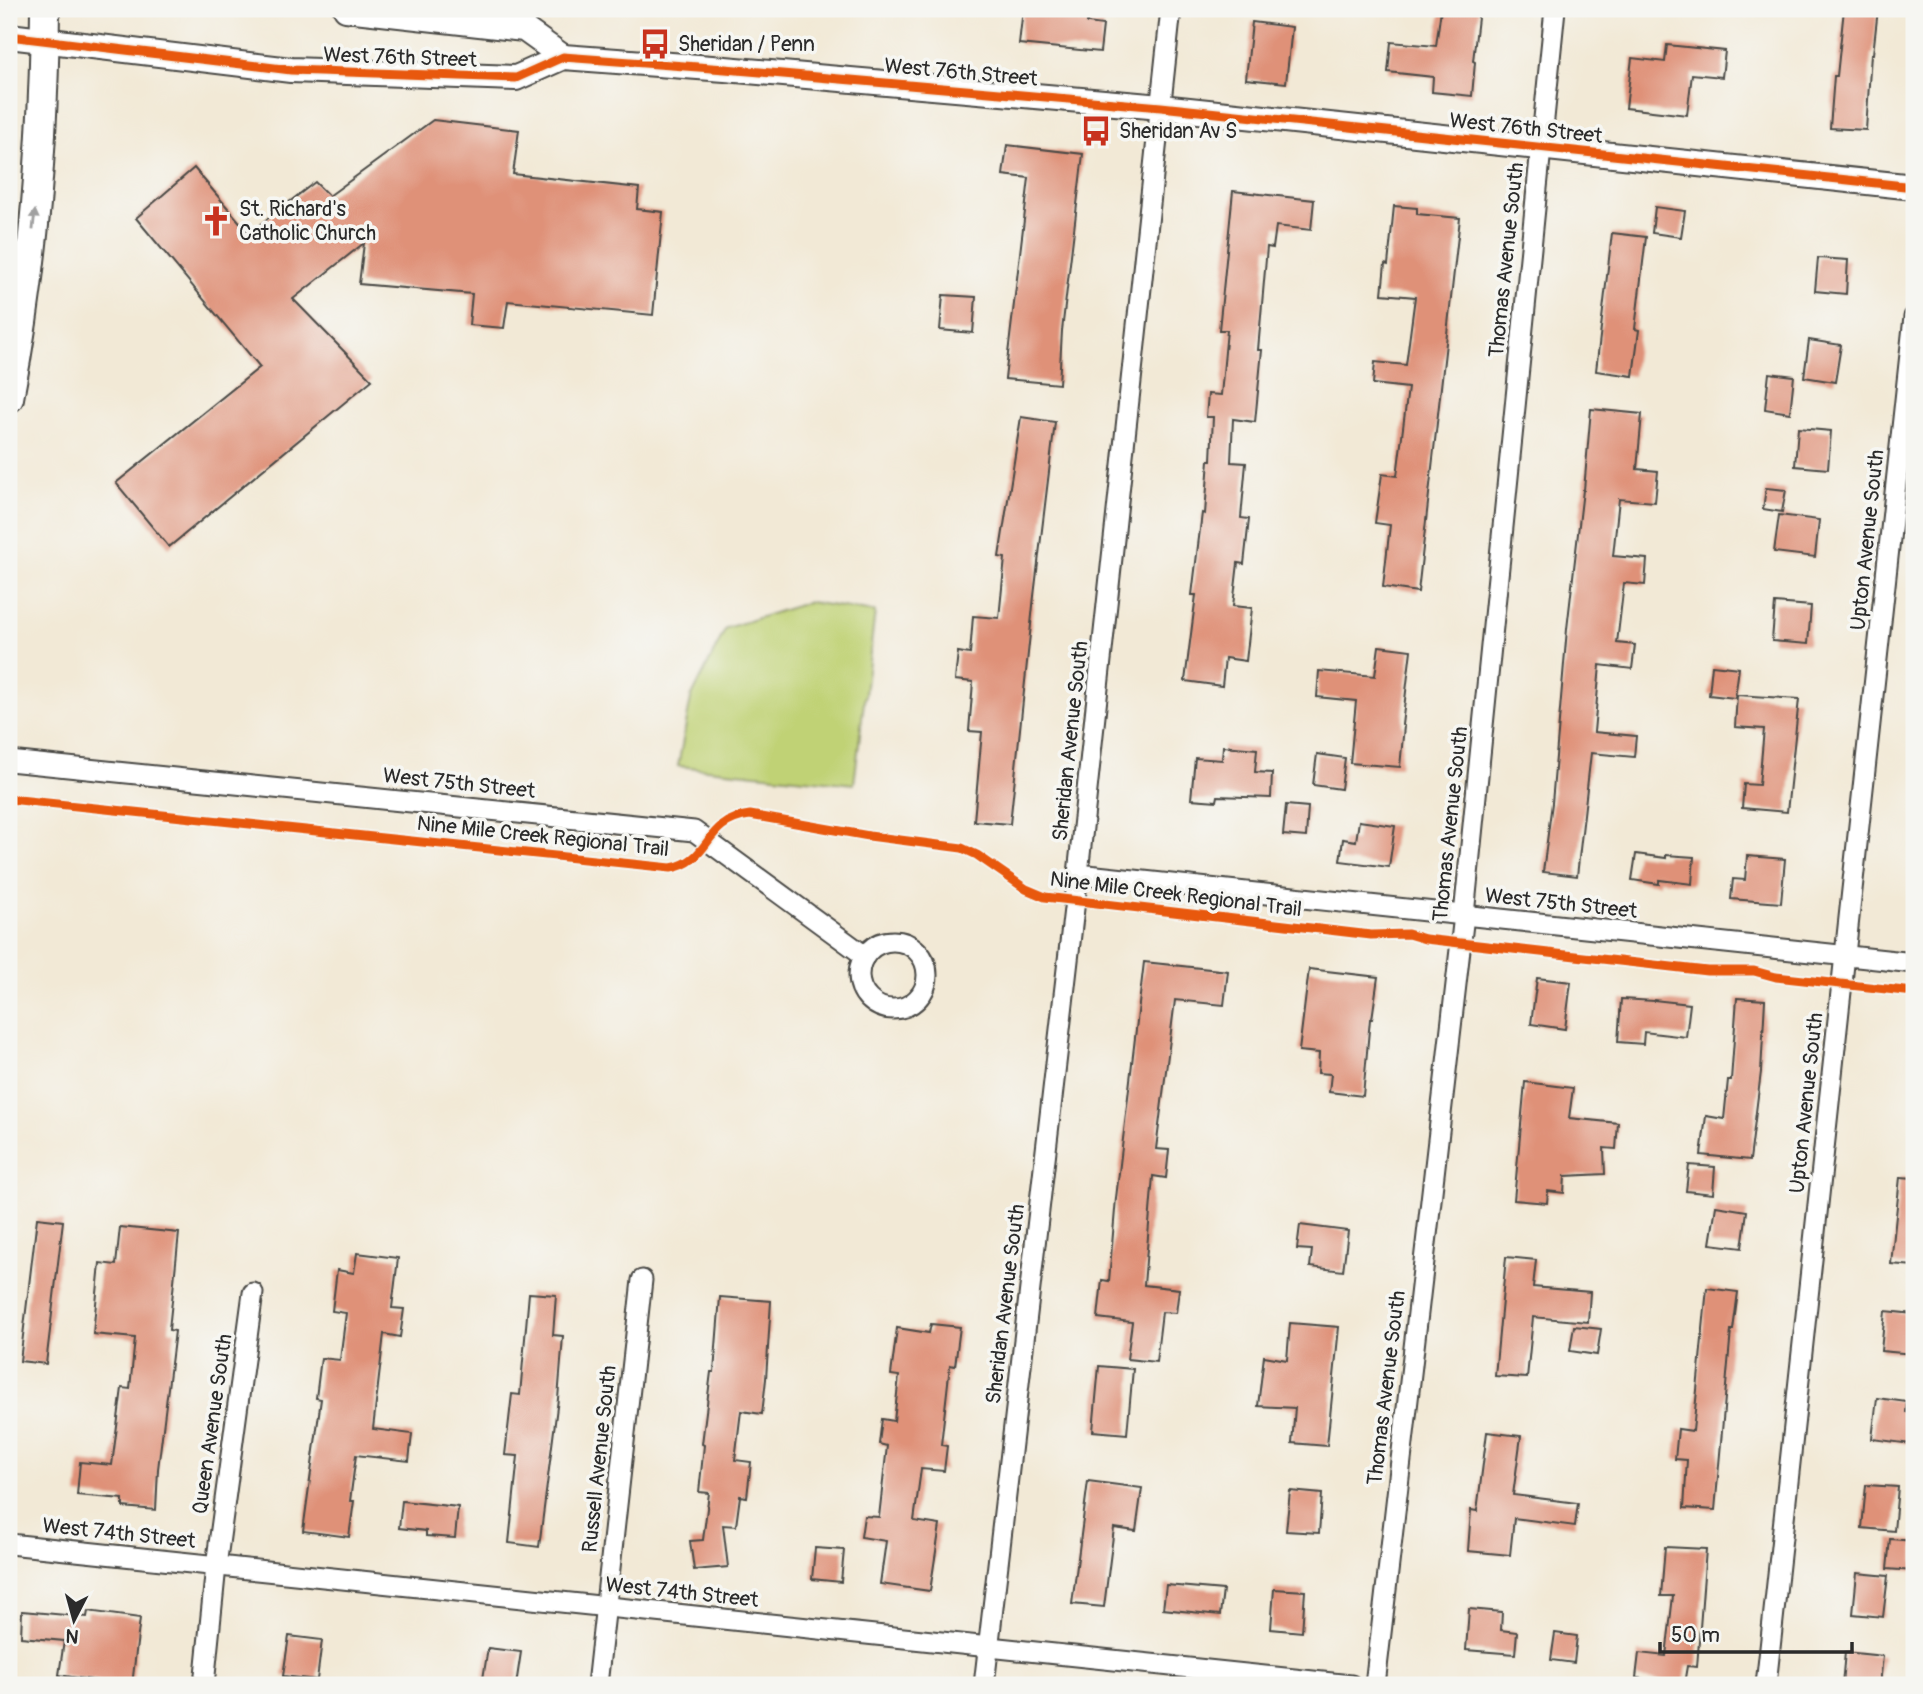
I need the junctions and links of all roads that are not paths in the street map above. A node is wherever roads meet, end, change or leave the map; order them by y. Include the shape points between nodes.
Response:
1 (45, 9) edge
2 (346, 9) edge
3 (1171, 9) edge
4 (1555, 9) edge
5 (9, 36) edge
6 (45, 40) junction
7 (563, 57) junction
8 (1161, 107) junction
9 (1540, 148) junction
10 (1914, 187) edge
11 (1914, 317) edge
12 (9, 398) edge
13 (9, 761) edge
14 (1078, 874) junction
15 (1464, 915) junction
16 (1845, 955) junction
17 (865, 956) dead end
18 (1914, 963) edge
19 (642, 1280) dead end
20 (253, 1293) dead end
21 (9, 1544) edge
22 (216, 1566) junction
23 (606, 1607) junction
24 (988, 1647) junction
25 (204, 1685) edge
26 (597, 1685) edge
27 (984, 1685) edge
28 (1351, 1685) edge
29 (1375, 1685) edge
30 (1766, 1685) edge

1 - 6 main road
2 - 7 street, West 76th Street via 524,29
3 - 8 street, Sheridan Avenue South
4 - 9 street, Thomas Avenue South
5 - 6 street, West 76th Street
6 - 7 street, West 76th Street via 291,70 516,78
12 -> 6 main road via 22,330 38,177
7 - 8 street, West 76th Street
8 - 9 street, West 76th Street
8 - 14 street, Sheridan Avenue South
9 - 10 street, West 76th Street
9 - 15 street, Thomas Avenue South
11 - 16 street, Upton Avenue South
13 - 17 street, West 75th Street via 694,831
14 - 15 street, West 75th Street
14 - 24 street, Sheridan Avenue South
15 - 16 street, West 75th Street
15 - 29 street, Thomas Avenue South
16 - 18 street, West 75th Street
16 - 30 street, Upton Avenue South
19 - 23 street, Russell Avenue South
20 - 22 street, Queen Avenue South
21 - 22 street, West 74th Street
22 - 23 street, West 74th Street
22 - 25 street, Queen Avenue South
23 - 24 street, West 74th Street
23 - 26 street, Russell Avenue South
24 - 27 street, Sheridan Avenue South
24 - 28 street, West 74th Street

